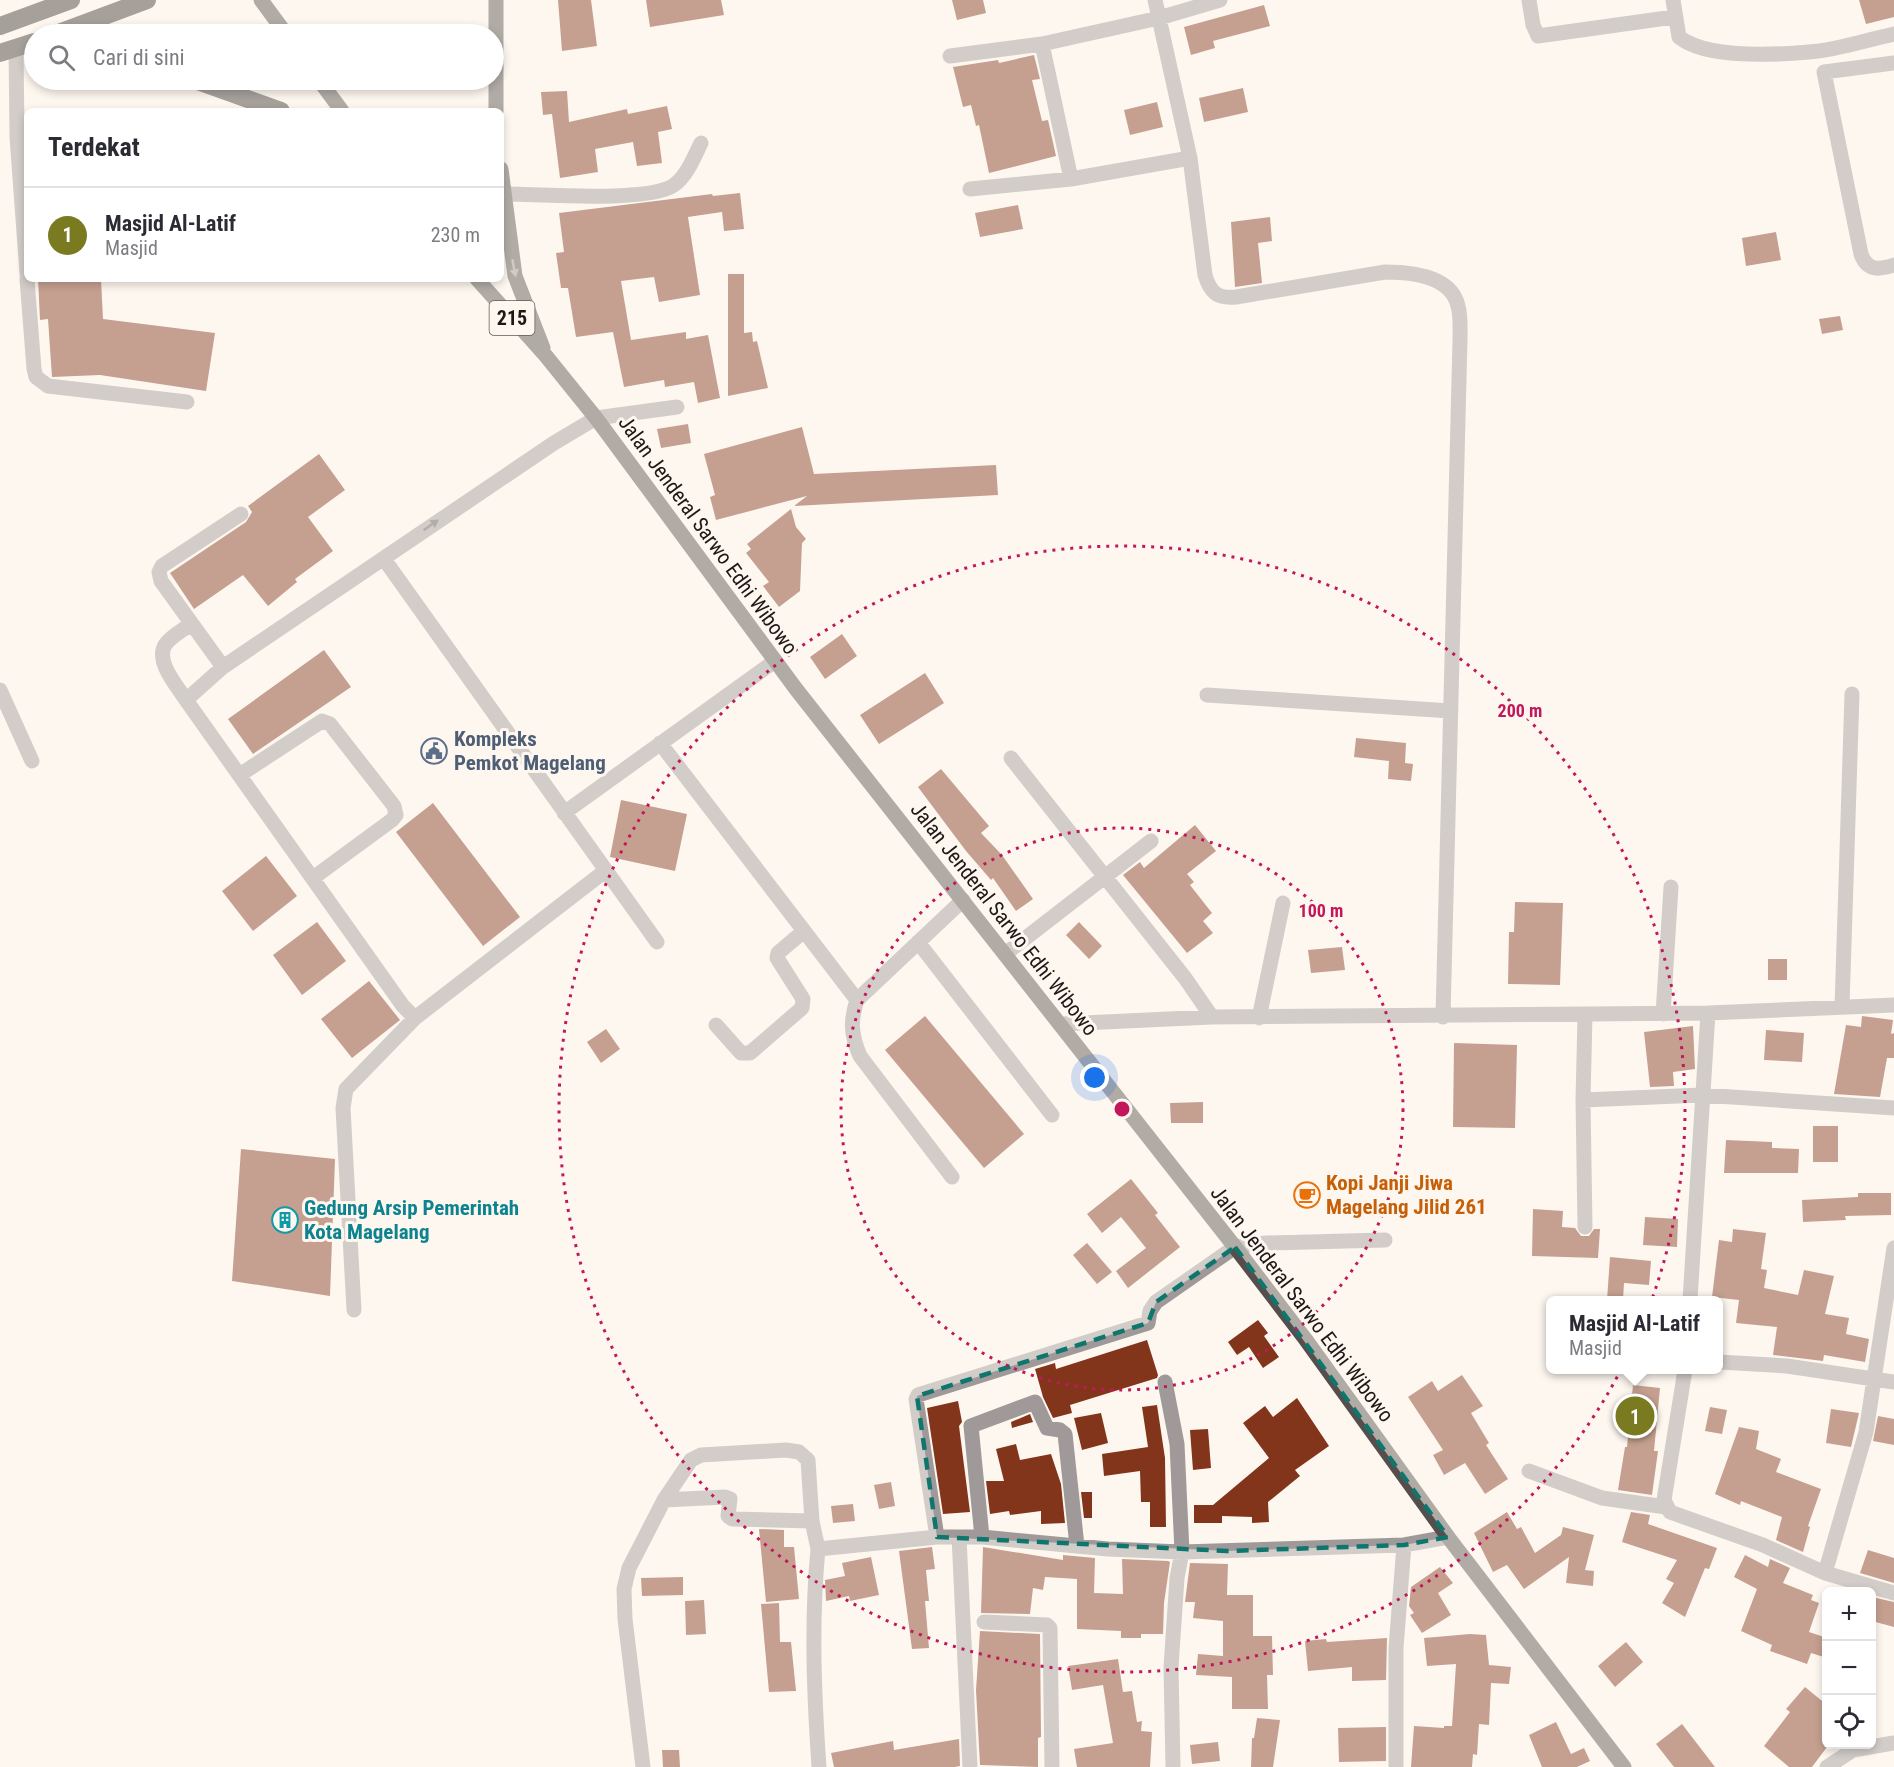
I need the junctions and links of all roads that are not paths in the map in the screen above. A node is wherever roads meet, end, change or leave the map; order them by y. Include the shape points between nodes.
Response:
1 (71, 0) edge
2 (147, 0) edge
3 (261, 0) edge
4 (496, 0) edge
5 (1155, 0) edge
6 (1220, 0) edge
7 (1529, 0) edge
8 (1673, 0) edge
9 (1674, 17) junction
10 (1159, 18) junction
11 (88, 24) edge
12 (279, 24) edge
13 (496, 24) edge
14 (0, 26) edge
15 (1894, 34) edge
16 (1042, 44) junction
17 (24, 45) edge
18 (8, 51) edge
19 (950, 56) dead end
20 (1894, 63) edge
21 (223, 90) edge
22 (326, 90) edge
23 (496, 90) edge
24 (273, 108) edge
25 (340, 108) edge
26 (496, 108) edge
27 (702, 143) dead end
28 (1190, 158) junction
29 (1071, 179) junction
30 (970, 189) dead end
31 (504, 194) edge
32 (504, 229) edge
33 (24, 233) edge
34 (1894, 266) edge
35 (27, 282) edge
36 (480, 282) edge
37 (546, 356) junction
38 (187, 402) dead end
39 (677, 406) dead end
40 (596, 418) junction
41 (241, 514) dead end
42 (384, 559) junction
43 (191, 624) junction
44 (775, 661) junction
45 (224, 667) junction
46 (0, 690) edge
47 (1852, 694) dead end
48 (1207, 695) dead end
49 (186, 700) junction
50 (1451, 711) junction
51 (660, 743) junction
52 (1011, 758) dead end
53 (32, 761) dead end
54 (241, 774) junction
55 (564, 813) junction
56 (1151, 841) dead end
57 (605, 871) junction
58 (1106, 876) junction
59 (313, 878) junction
60 (1671, 887) dead end
61 (963, 900) junction
62 (1283, 903) dead end
63 (804, 931) junction
64 (657, 942) dead end
65 (918, 942) junction
66 (1005, 954) junction
67 (857, 1000) junction
68 (1894, 1005) edge
69 (1842, 1007) junction
70 (1708, 1013) junction
71 (1664, 1014) junction
72 (1585, 1016) junction
73 (1212, 1017) junction
74 (1443, 1017) junction
75 (415, 1018) junction
76 (1259, 1018) junction
77 (1061, 1024) junction
78 (716, 1025) dead end
79 (1702, 1095) junction
80 (1583, 1100) junction
81 (1894, 1108) edge
82 (1052, 1115) dead end
83 (952, 1177) dead end
84 (1585, 1227) dead end
85 (1385, 1240) dead end
86 (1235, 1247) junction
87 (1894, 1248) edge
88 (1690, 1296) edge
89 (354, 1310) dead end
90 (1723, 1362) edge
91 (1684, 1374) edge
92 (1875, 1379) junction
93 (1165, 1382) dead end
94 (1894, 1382) edge
95 (1529, 1471) dead end
96 (664, 1500) junction
97 (1666, 1507) junction
98 (812, 1521) junction
99 (937, 1537) junction
100 (959, 1537) junction
101 (982, 1537) junction
102 (1448, 1537) junction
103 (1404, 1545) junction
104 (1077, 1546) junction
105 (818, 1549) junction
106 (1182, 1552) junction
107 (1825, 1573) junction
108 (1894, 1593) edge
109 (984, 1622) dead end
110 (1894, 1743) edge
111 (643, 1767) edge
112 (819, 1767) edge
113 (970, 1767) edge
114 (1052, 1767) edge
115 (1173, 1767) edge
116 (1396, 1767) edge
117 (1624, 1767) edge
118 (1827, 1767) edge

1 - 14 highway
2 - 11 highway
3 - 12 main road
4 - 13 main road
5 - 10 street
6 - 10 street
7 - 9 street via 1538,36
8 - 9 street
9 - 15 street via 1679,37 1691,47 1740,53 1810,52
10 - 16 street
10 - 28 street
16 - 19 street
16 - 29 street
17 - 18 highway
18 - 33 street
20 - 34 street via 1824,72 1864,264 1873,268
21 - 24 highway
22 - 25 main road
23 - 26 main road
27 - 31 street via 681,178 660,191 627,195
28 - 29 street
28 - 50 street via 1205,275 1216,295 1236,297 1385,272 1407,272 1437,281 1458,304
29 - 30 street
32 -> 37 main road, Jalan Jenderal Sarwo Edhi Wibowo / 215 via 515,276
35 - 38 street via 34,369 43,383
36 - 37 main road, Jalan Jenderal Sarwo Edhi Wibowo / 215
37 - 40 main road, Jalan Jenderal Sarwo Edhi Wibowo / 215
39 - 40 street
42 -> 40 street via 479,492
40 - 44 main road, Jalan Jenderal Sarwo Edhi Wibowo / 215
41 - 43 street via 160,570 161,581
42 - 45 street
42 - 55 street
43 - 45 street
43 - 49 street via 165,645 162,655 167,671
44 - 51 street
44 - 61 main road, Jalan Jenderal Sarwo Edhi Wibowo / 215
45 - 49 street
46 - 53 street
47 - 69 street
48 - 50 street
49 - 54 street
50 - 74 street
51 - 55 street
51 - 63 street
52 - 58 street
54 - 59 street
54 - 59 street via 322,721 330,724 394,806 396,815 392,820
55 - 57 street
56 - 58 street
57 - 64 street
57 - 75 street
58 - 66 street
58 - 73 street
59 - 75 street
60 - 71 street
61 - 65 street
61 - 66 main road, Jalan Jenderal Sarwo Edhi Wibowo / 215
62 - 76 street
63 - 67 street
63 - 78 street via 777,958 803,999 801,1008 750,1053 741,1053
65 - 67 street
65 - 82 street
66 - 77 main road, Jalan Jenderal Sarwo Edhi Wibowo / 215
67 - 83 street via 851,1019 860,1056
68 - 69 street
69 - 70 street
70 - 71 street
70 - 79 street
71 - 72 street
72 - 74 street
72 - 80 street
73 - 76 street
73 - 77 street
74 - 76 street
75 - 89 street via 346,1089 343,1108
77 - 86 main road, Jalan Jenderal Sarwo Edhi Wibowo / 215
79 - 80 street
79 - 81 street
79 - 88 street
80 - 84 street
85 - 86 street
86 - 99 street via 1156,1302 1148,1323 916,1396
86 - 102 main road, Jalan Jenderal Sarwo Edhi Wibowo / 215
87 - 92 street
90 - 92 street via 1787,1366
91 - 97 street
92 - 94 street
92 - 107 street via 1866,1432
93 - 106 street via 1177,1444
95 - 97 street via 1602,1498
96 - 98 street via 725,1497 730,1499 728,1516 732,1519
96 - 98 street via 696,1457 786,1450 798,1452 808,1460
96 - 111 street via 629,1568 624,1589
97 - 107 street via 1678,1516 1763,1545
98 - 105 street
99 - 100 street
99 - 105 street
100 - 101 street
100 - 113 street
101 - 104 street
101 - 104 street via 971,1426 1035,1402 1047,1428 1065,1434
102 - 103 street
102 - 117 main road, Jalan Jenderal Sarwo Edhi Wibowo / 215
103 - 106 street
103 - 116 street via 1396,1648
104 - 106 street
105 - 112 street via 812,1676
106 - 115 street via 1171,1667
107 - 108 street
109 - 114 street via 1050,1628
110 - 118 street via 1853,1750

